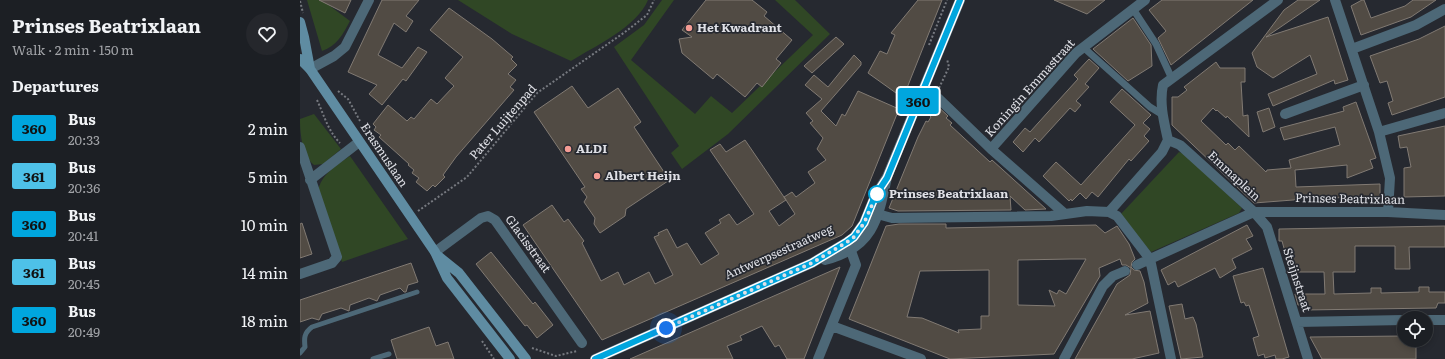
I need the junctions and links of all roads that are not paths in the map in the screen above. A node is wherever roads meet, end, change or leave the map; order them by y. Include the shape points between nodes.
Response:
1 (370, 0) edge
2 (960, 0) edge
3 (1145, 0) edge
4 (1278, 0) edge
5 (1335, 0) edge
6 (1133, 9) junction
7 (1445, 9) edge
8 (300, 22) edge
9 (1083, 47) junction
10 (1352, 49) junction
11 (300, 59) edge
12 (310, 69) junction
13 (1172, 79) junction
14 (1364, 85) junction
15 (937, 97) dead end
16 (1445, 113) edge
17 (1163, 114) junction
18 (1285, 114) dead end
19 (1380, 132) junction
20 (1168, 140) junction
21 (359, 142) junction
22 (300, 146) edge
23 (991, 149) junction
24 (310, 180) junction
25 (1109, 212) junction
26 (1254, 212) junction
27 (1388, 212) junction
28 (873, 213) junction
29 (1064, 214) junction
30 (1445, 215) edge
31 (851, 251) junction
32 (436, 254) junction
33 (1150, 259) junction
34 (812, 263) junction
35 (1138, 265) dead end
36 (1125, 271) dead end
37 (300, 274) edge
38 (417, 292) dead end
39 (1397, 320) edge
40 (1433, 320) edge
41 (1445, 320) edge
42 (1297, 322) junction
43 (832, 326) junction
44 (581, 347) road end
45 (300, 353) edge
46 (389, 354) dead end
47 (373, 359) edge
48 (510, 359) edge
49 (526, 359) edge
50 (595, 359) edge
51 (818, 359) edge
52 (921, 359) edge
53 (1064, 359) edge
54 (1171, 359) edge
55 (1308, 359) edge

1 - 12 street via 345,47
2 - 28 street, Antwerpsestraatweg via 887,178 883,198
3 - 6 street, Koningin Emmastraat
4 - 13 street
5 - 10 street
6 - 9 street, Koningin Emmastraat
6 - 13 street via 1156,44
7 - 10 street via 1416,25
8 - 12 main road, Erasmuslaan
9 - 17 street via 1150,107
9 - 23 street, Koningin Emmastraat
10 - 14 street
11 - 12 main road, Erasmuslaan
12 - 21 main road, Erasmuslaan
13 - 17 street via 1163,85
14 - 18 street
14 - 19 street
15 - 23 street
16 - 19 street
17 - 20 street
19 - 27 street via 1390,178
20 - 25 street via 1162,152
20 - 26 street, Emmaplein via 1180,145
21 - 24 street
21 - 32 main road, Erasmuslaan
22 - 24 street
23 - 29 street
24 - 37 street via 337,257 332,263
25 - 29 street
25 - 33 street via 1117,216
26 - 27 street, Prinses Beatrixlaan
26 - 33 street, Emmaplein
26 - 42 street, Steijnstraat via 1266,227
27 - 30 street, Prinses Beatrixlaan
28 - 29 street via 892,218
28 - 31 street, Antwerpsestraatweg via 867,236
28 - 34 street, Antwerpsestraatweg via 854,237
31 - 34 street, Antwerpsestraatweg via 842,256
31 - 43 street via 856,266
32 - 44 street, Glacisstraat via 480,218 488,216 495,220
32 - 48 main road, Erasmuslaan via 447,278
32 - 49 main road, Erasmuslaan via 460,273
33 - 35 street, Emmaplein
33 - 54 street
34 - 50 street, Antwerpsestraatweg
36 - 53 street via 1113,276 1103,286
38 - 45 lane via 312,327 304,336 305,347
39 - 42 street
40 - 41 street
42 - 55 street, Steijnstraat
43 - 51 street
43 - 52 street
46 - 47 lane

